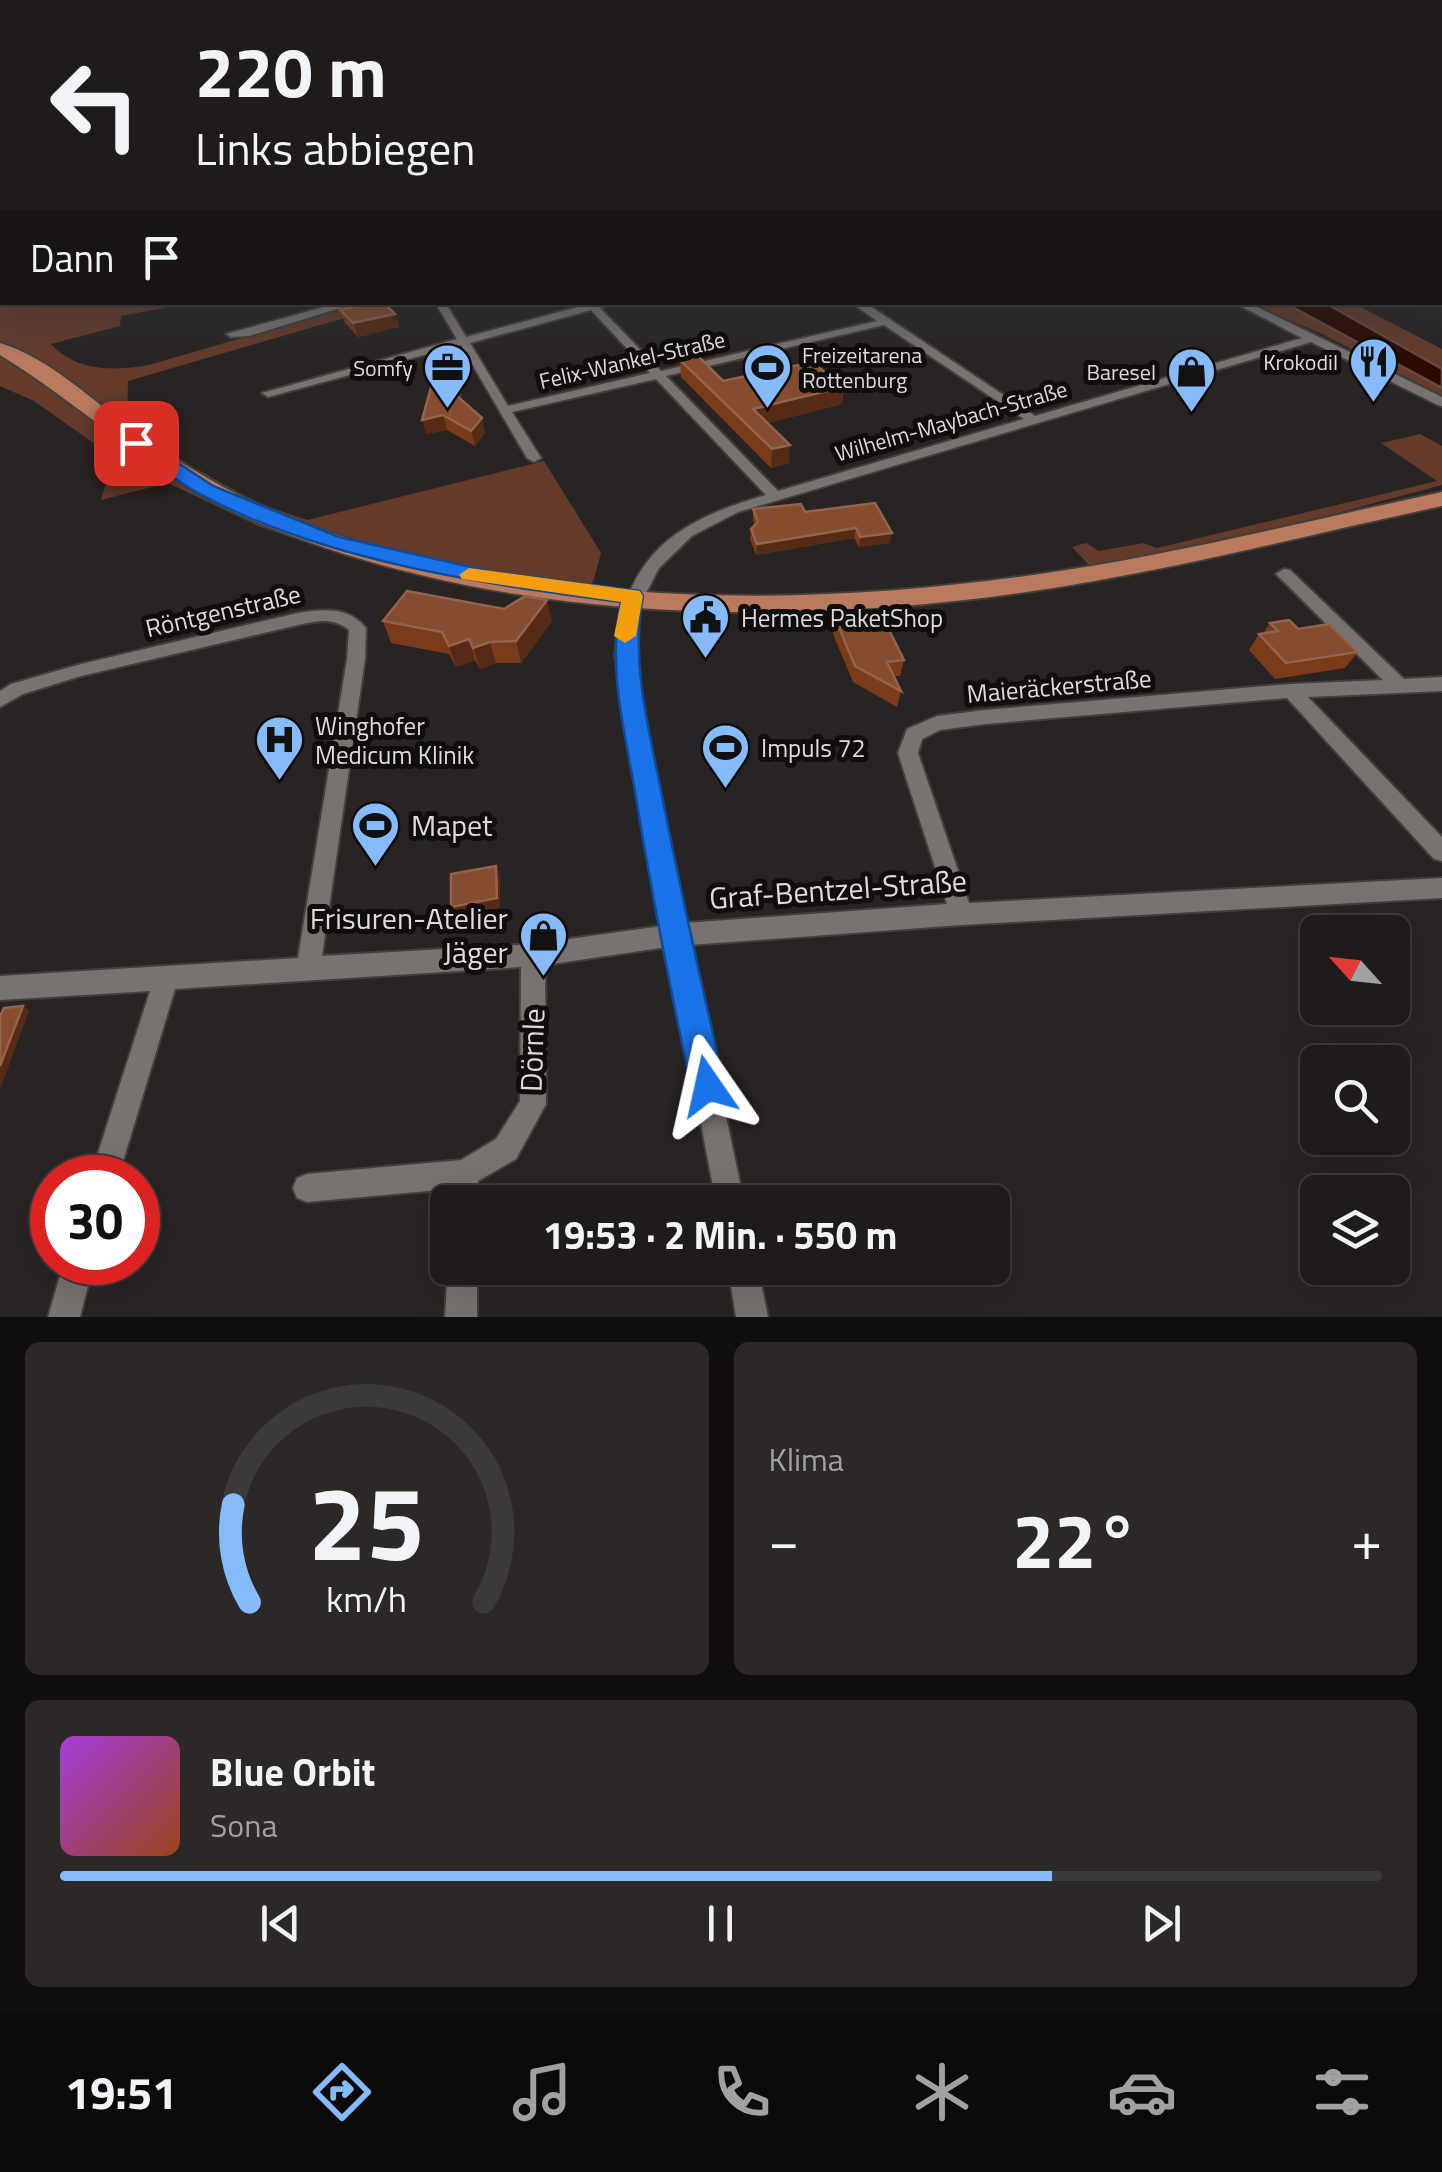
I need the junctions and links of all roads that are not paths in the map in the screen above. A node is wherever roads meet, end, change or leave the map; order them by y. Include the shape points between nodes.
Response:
1 (345, 305) edge
2 (442, 305) edge
3 (600, 305) edge
4 (860, 305) edge
5 (1244, 305) edge
6 (593, 307) junction
7 (884, 322) junction
8 (231, 334) dead end
9 (1314, 338) junction
10 (462, 342) junction
11 (0, 348) edge
12 (657, 374) junction
13 (268, 393) dead end
14 (1442, 402) edge
15 (506, 410) junction
16 (1030, 418) junction
17 (534, 458) dead end
18 (776, 497) junction
19 (1442, 499) edge
20 (1284, 574) dead end
21 (632, 596) junction
22 (1442, 684) edge
23 (1400, 686) junction
24 (1291, 690) junction
25 (0, 700) edge
26 (1442, 852) edge
27 (1442, 888) edge
28 (961, 914) junction
29 (674, 935) junction
30 (534, 955) junction
31 (308, 967) junction
32 (166, 978) junction
33 (0, 988) edge
34 (111, 1155) edge
35 (467, 1185) edge
36 (727, 1185) edge
37 (307, 1188) dead end
38 (430, 1188) edge
39 (72, 1285) edge
40 (462, 1285) edge
41 (746, 1285) edge
42 (64, 1317) edge
43 (461, 1317) edge
44 (752, 1317) edge

1 - 8 street
2 - 10 street
3 - 6 street
4 - 7 street
5 - 9 street
6 - 10 street
6 - 12 street
7 - 12 street, Felix-Wankel-Straße
7 - 16 street
9 - 14 street
9 - 16 street, Wilhelm-Maybach-Straße
10 - 13 street
10 - 15 street
11 - 21 main road via 184,477 276,521 445,570
12 - 15 street, Felix-Wankel-Straße
12 - 18 street
15 - 17 street
16 - 18 street, Wilhelm-Maybach-Straße
18 - 21 street, Wilhelm-Maybach-Straße via 686,531 652,563
19 - 21 main road via 1073,576 959,592 807,602
20 - 23 street
21 - 29 street via 624,656
22 - 23 street, Maieräckerstraße
23 - 24 street, Maieräckerstraße
24 - 26 street
24 - 28 street, Maieräckerstraße via 985,717 914,734 908,753
25 - 31 street, Röntgenstraße via 80,670 280,623 332,614 352,621 358,628 356,659
27 - 28 street, Graf-Bentzel-Straße
28 - 29 street, Graf-Bentzel-Straße
29 - 30 street, Graf-Bentzel-Straße
29 - 36 street
30 - 31 street, Graf-Bentzel-Straße
30 - 35 street, Dörnle via 532,1104 506,1149
31 - 32 street, Graf-Bentzel-Straße
32 - 33 street, Graf-Bentzel-Straße
32 - 34 street
37 - 38 street, Dörnle
39 - 42 street
40 - 43 street
41 - 44 street

